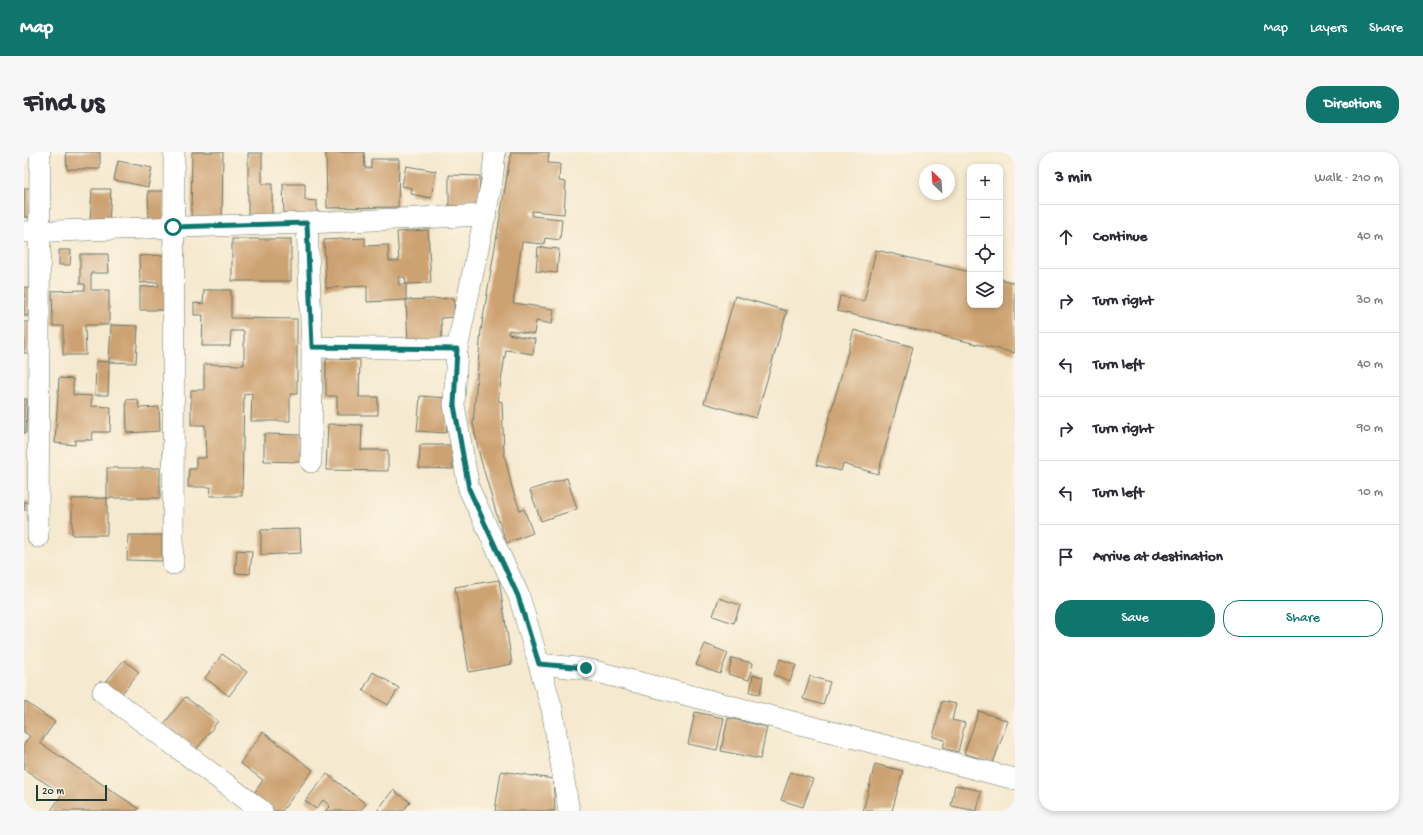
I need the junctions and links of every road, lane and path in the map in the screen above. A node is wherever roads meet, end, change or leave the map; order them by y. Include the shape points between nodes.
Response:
1 (40, 152) edge
2 (174, 152) edge
3 (495, 152) edge
4 (486, 215) junction
5 (307, 223) junction
6 (173, 227) junction
7 (31, 231) edge
8 (312, 347) junction
9 (457, 349) junction
10 (311, 462) dead end
11 (38, 537) dead end
12 (173, 564) dead end
13 (539, 664) junction
14 (103, 692) dead end
15 (1015, 779) edge
16 (262, 811) edge
17 (568, 811) edge

1 - 7 street
2 - 6 street
3 - 4 street
4 - 5 street
4 - 9 street
5 - 6 street
5 - 8 street
6 - 7 street
6 - 12 street
7 - 11 street
8 - 9 street
8 - 10 street
9 - 13 street via 454,405 469,489 518,596
13 - 15 street via 586,668
13 - 17 street via 552,709
14 - 16 street

